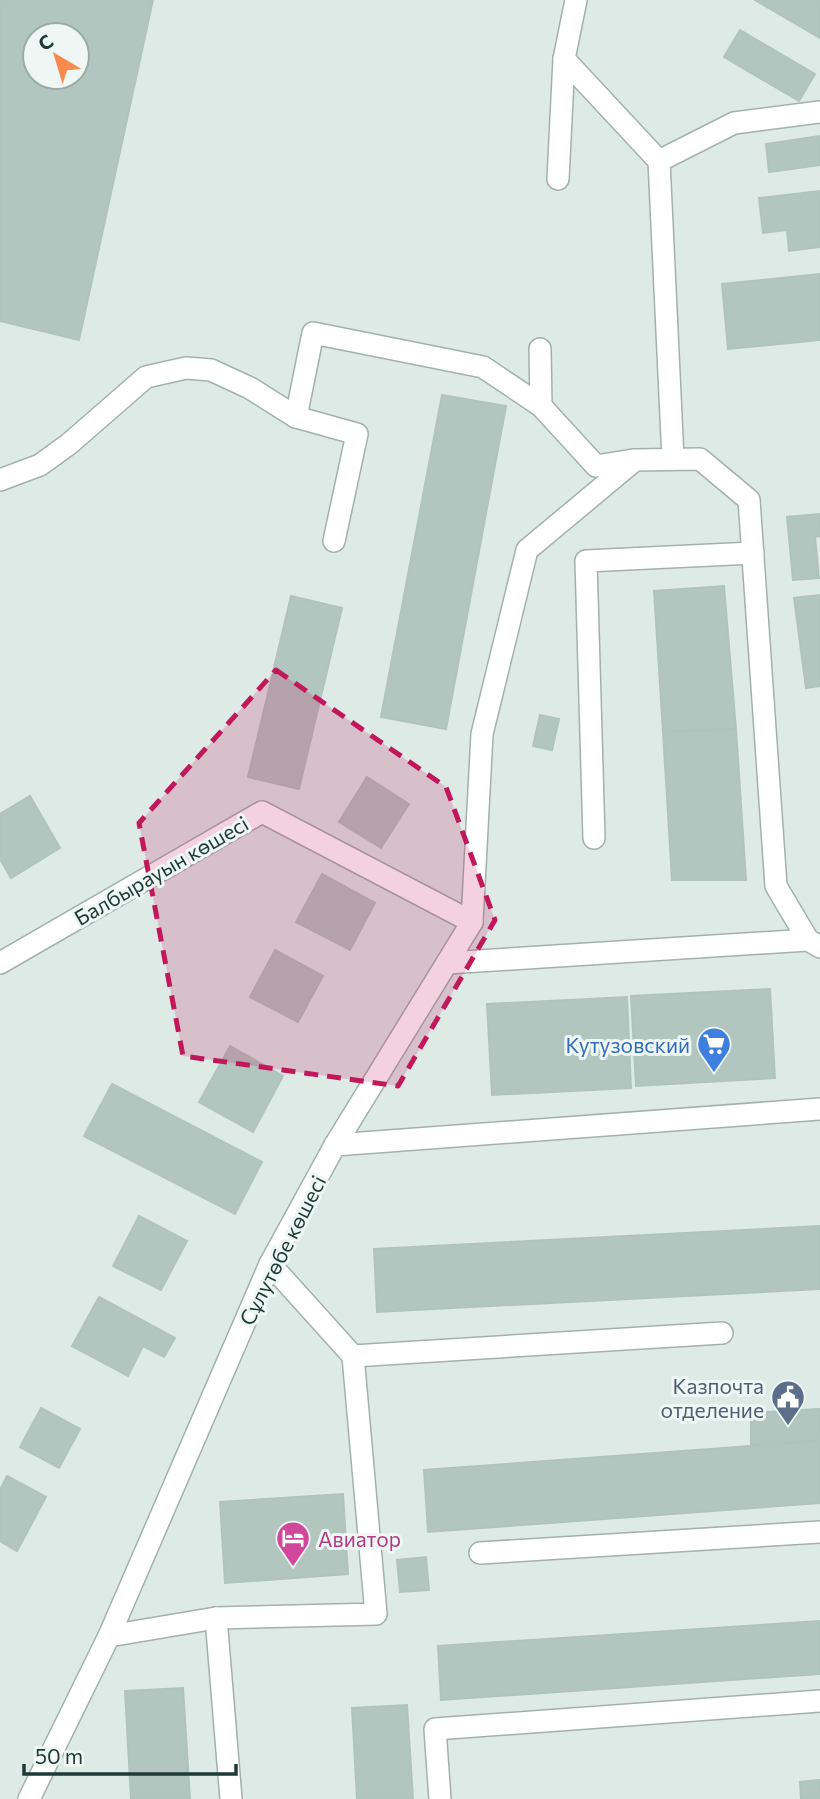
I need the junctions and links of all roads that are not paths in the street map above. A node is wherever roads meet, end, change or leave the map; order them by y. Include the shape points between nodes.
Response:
1 (576, 0) edge
2 (564, 59) junction
3 (820, 112) edge
4 (659, 161) junction
5 (558, 179) dead end
6 (540, 349) dead end
7 (541, 406) junction
8 (296, 417) junction
9 (673, 459) junction
10 (635, 460) junction
11 (0, 480) edge
12 (334, 541) dead end
13 (752, 553) junction
14 (594, 838) dead end
15 (472, 922) junction
16 (814, 944) edge
17 (0, 963) edge
18 (447, 963) junction
19 (820, 1109) edge
20 (335, 1145) junction
21 (270, 1264) junction
22 (722, 1334) dead end
23 (353, 1356) junction
24 (820, 1532) edge
25 (480, 1553) dead end
26 (216, 1618) junction
27 (109, 1636) junction
28 (820, 1702) edge
29 (29, 1799) edge
30 (231, 1799) edge
31 (440, 1799) edge

1 - 2 street
2 - 4 street
2 - 5 street
3 - 4 street via 734,123
4 - 9 street
6 - 7 street
7 - 8 street via 483,367 313,333
7 - 10 street via 596,466
8 - 11 street via 211,370 186,368 146,377 40,465
8 - 12 street via 356,434
9 - 10 street
9 - 13 street via 700,459 749,500
10 - 15 street via 527,550 482,734
13 - 14 street via 586,561
13 - 16 street via 776,886
15 - 17 street, Балбырауын көшесі via 262,812
15 - 18 street, Сұлутөбе көшесі
16 - 18 street
18 - 20 street, Сұлутөбе көшесі
19 - 20 street
20 - 21 street, Сұлутөбе көшесі
21 - 23 street
21 - 27 street, Сұлутөбе көшесі
22 - 23 street
23 - 26 street via 376,1614
24 - 25 street
26 - 27 street
26 - 30 street
27 - 29 street, Сұлутөбе көшесі
28 - 31 street via 435,1729

